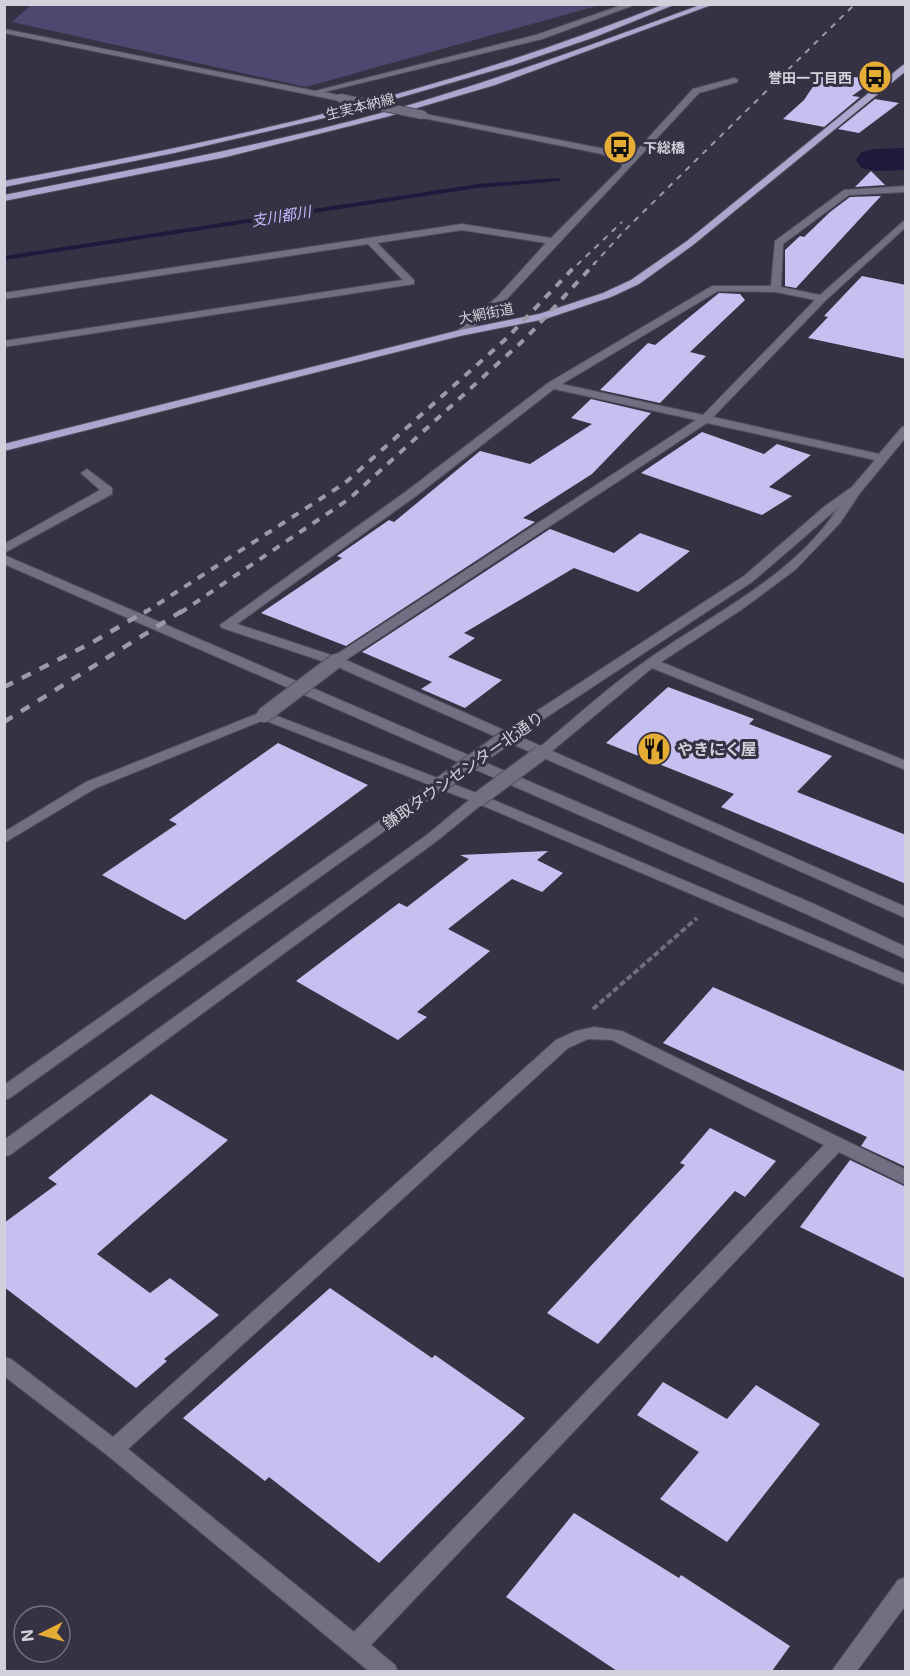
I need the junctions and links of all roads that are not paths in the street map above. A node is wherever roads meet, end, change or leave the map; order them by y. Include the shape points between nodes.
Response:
1 (634, 4) edge
2 (673, 4) edge
3 (711, 4) edge
4 (4, 31) edge
5 (906, 67) edge
6 (734, 80) dead end
7 (314, 93) junction
8 (626, 168) junction
9 (4, 184) edge
10 (906, 189) edge
11 (4, 198) edge
12 (906, 222) edge
13 (370, 241) junction
14 (553, 241) junction
15 (776, 289) junction
16 (4, 296) edge
17 (822, 298) junction
18 (460, 333) junction
19 (4, 344) edge
20 (552, 385) junction
21 (705, 419) junction
22 (906, 429) edge
23 (4, 448) edge
24 (882, 458) junction
25 (87, 473) dead end
26 (856, 490) junction
27 (10, 545) edge
28 (4, 559) edge
29 (336, 661) junction
30 (651, 663) junction
31 (264, 715) junction
32 (507, 737) junction
33 (906, 751) edge
34 (541, 753) junction
35 (900, 764) edge
36 (441, 784) junction
37 (479, 799) junction
38 (4, 839) edge
39 (808, 908) junction
40 (906, 913) edge
41 (906, 946) edge
42 (906, 954) edge
43 (906, 980) edge
44 (4, 1094) edge
45 (836, 1144) junction
46 (4, 1150) edge
47 (906, 1178) edge
48 (4, 1365) edge
49 (114, 1449) junction
50 (906, 1587) edge
51 (355, 1646) junction
52 (387, 1671) edge
53 (842, 1671) edge

1 - 7 street via 539,37
2 - 9 main road, 生実本納線 via 540,52 357,108 253,134
3 - 11 main road, 生実本納線 via 492,83 383,115 216,156
4 - 7 street
5 - 18 main road, 大網街道 via 690,243 635,282 580,306
6 - 8 street via 696,92
7 - 8 street, bridge via 604,152 621,157
8 - 14 street
10 - 15 street via 847,192 778,243
12 - 17 street
13 - 14 street via 462,227
13 - 16 street
13 - 19 street via 410,282
14 - 18 street via 501,299
15 - 17 street
15 - 20 street via 716,288
17 - 21 street
18 - 23 main road, 大網街道
20 - 21 street
20 - 29 street via 412,493 226,625
21 - 24 street
21 - 29 street
22 - 24 street, 鎌取タウンセンター北通り
24 - 26 street, 鎌取タウンセンター北通り
25 - 27 street via 108,491
26 - 30 street, 鎌取タウンセンター北通り via 842,514 789,566
26 - 32 street, 鎌取タウンセンター北通り via 748,579
28 - 39 street
29 - 31 street, bridge
29 - 32 street
30 - 34 street, 鎌取タウンセンター北通り
30 - 35 street
31 - 36 street
31 - 38 street via 91,785
32 - 34 street
32 - 36 street, 鎌取タウンセンター北通り, bridge
33 - 35 street
34 - 37 street, 鎌取タウンセンター北通り, bridge
34 - 40 street
36 - 37 street
36 - 44 street, 鎌取タウンセンター北通り
37 - 43 street
37 - 46 street, 鎌取タウンセンター北通り
39 - 41 street
39 - 42 street
45 - 47 street
45 - 49 street via 616,1035 596,1031 578,1035 562,1044
45 - 51 street
48 - 49 street
49 - 51 street
50 - 53 street
51 - 52 street

